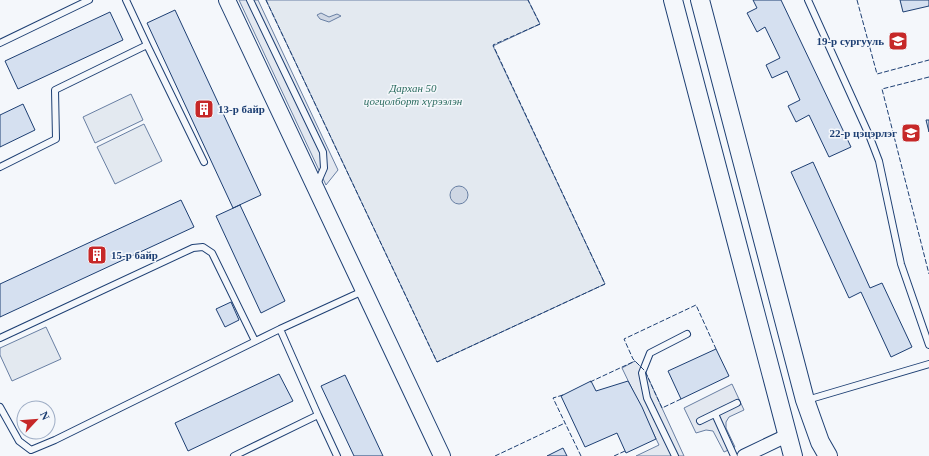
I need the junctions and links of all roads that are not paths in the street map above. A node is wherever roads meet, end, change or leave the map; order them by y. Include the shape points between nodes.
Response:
1 (89, 0) edge
2 (126, 0) edge
3 (227, 0) edge
4 (250, 0) edge
5 (673, 0) edge
6 (700, 0) edge
7 (808, 0) edge
8 (0, 43) edge
9 (147, 45) junction
10 (204, 162) dead end
11 (0, 167) edge
12 (315, 188) junction
13 (364, 291) junction
14 (280, 329) junction
15 (686, 334) dead end
16 (0, 338) edge
17 (255, 341) junction
18 (929, 345) edge
19 (929, 364) edge
20 (805, 400) junction
21 (737, 403) dead end
22 (0, 407) edge
23 (715, 414) junction
24 (318, 415) junction
25 (700, 421) dead end
26 (786, 436) junction
27 (234, 456) edge
28 (337, 456) edge
29 (442, 456) edge
30 (675, 456) edge
31 (734, 456) edge
32 (744, 456) edge
33 (793, 456) edge
34 (828, 456) edge

1 - 8 lane
2 - 9 lane
3 - 12 street
4 - 12 lane via 323,152 324,168
5 - 26 main road
6 - 20 main road
7 - 18 lane via 879,161 901,264
9 - 10 lane
9 - 11 lane via 55,90 56,140
12 - 13 street
13 - 14 lane
13 - 29 street
14 - 17 lane
14 - 24 lane
15 - 30 lane via 650,353 642,373 647,398
16 - 17 lane via 194,248 203,247 212,253
17 - 22 lane via 31,450 19,441
19 - 20 lane
20 - 34 main road via 820,442
21 - 23 lane
23 - 25 lane
23 - 31 lane
24 - 27 lane
24 - 28 lane
26 - 32 street
26 - 33 main road

